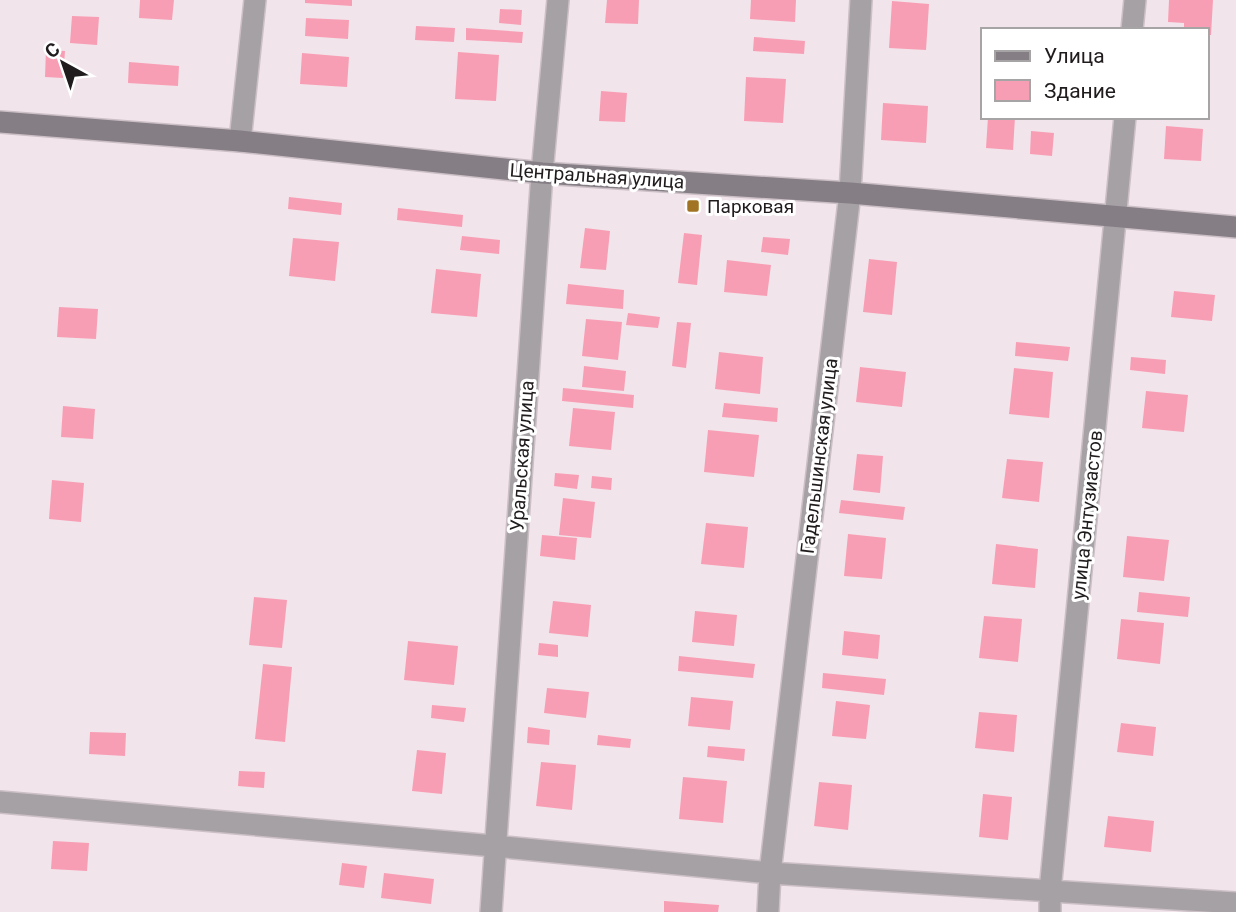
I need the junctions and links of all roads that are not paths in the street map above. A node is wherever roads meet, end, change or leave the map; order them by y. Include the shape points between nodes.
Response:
1 (255, 0) edge
2 (558, 0) edge
3 (861, 0) edge
4 (1135, 0) edge
5 (1132, 28) edge
6 (1125, 119) edge
7 (0, 122) edge
8 (240, 141) junction
9 (542, 173) junction
10 (850, 193) junction
11 (1116, 218) junction
12 (1236, 227) edge
13 (0, 803) edge
14 (494, 846) junction
15 (770, 873) junction
16 (1050, 901) edge
17 (1236, 903) edge
18 (491, 912) edge
19 (768, 912) edge

1 - 8 street
2 - 9 street, Уральская улица
3 - 10 street, Гадельшинская улица
4 - 5 street
6 - 11 street, улица Энтузиастов
7 - 8 street, Центральная улица
8 - 9 street, Центральная улица
9 - 10 street, Центральная улица
9 - 14 street, Уральская улица
10 - 11 street, Центральная улица
10 - 15 street, Гадельшинская улица
11 - 12 street, Центральная улица
11 - 16 street, улица Энтузиастов
13 - 14 street
14 - 15 street
14 - 18 street, Уральская улица
15 - 16 street
15 - 19 street, Гадельшинская улица
16 - 17 street

